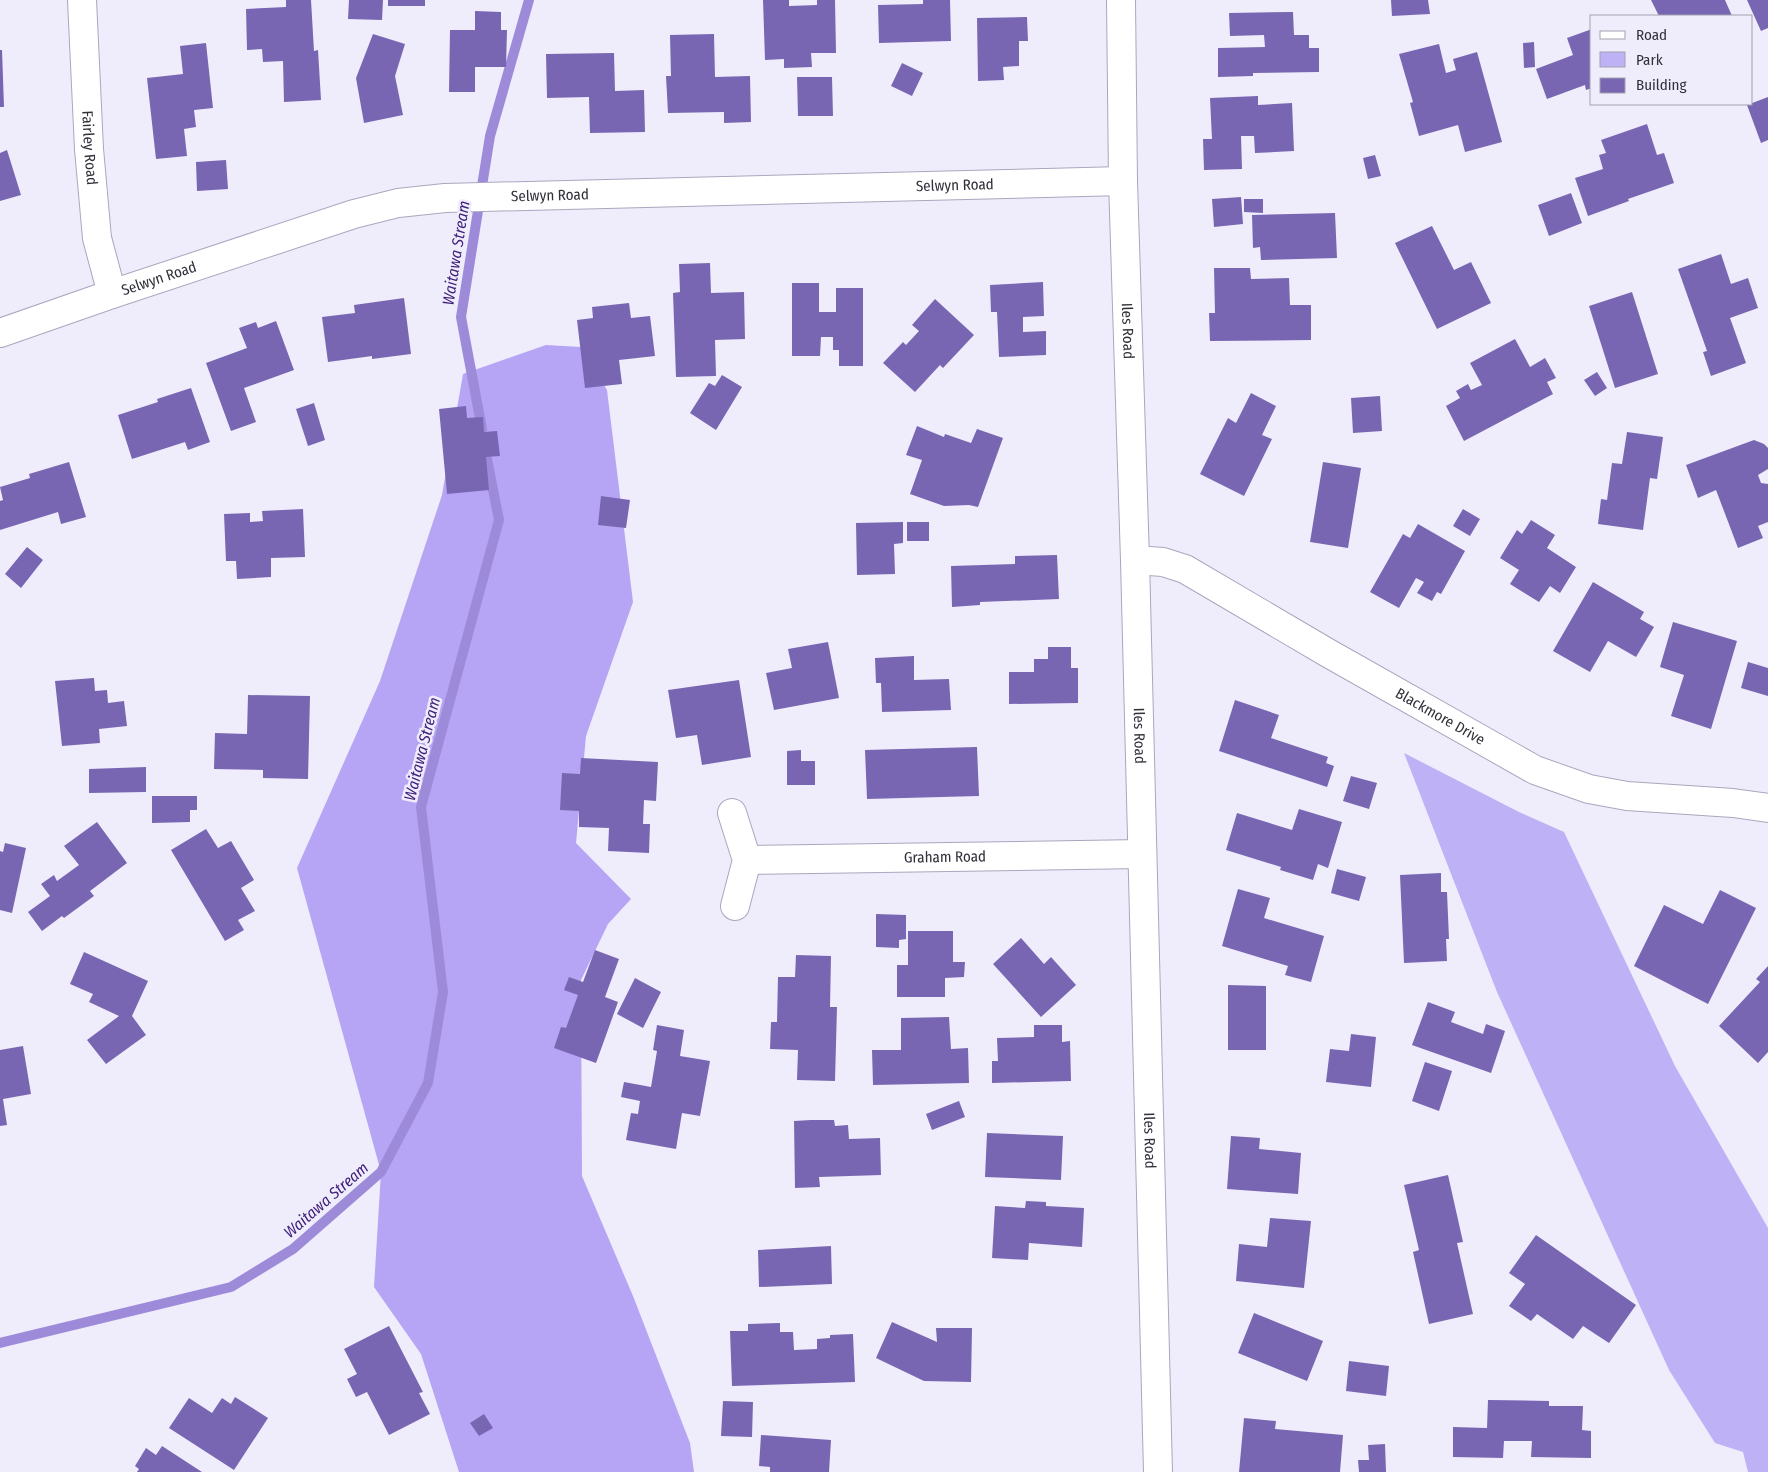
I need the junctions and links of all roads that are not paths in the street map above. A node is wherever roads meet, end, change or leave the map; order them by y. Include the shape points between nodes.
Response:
1 (82, 0) edge
2 (1121, 0) edge
3 (1123, 181) junction
4 (112, 294) junction
5 (0, 333) edge
6 (1135, 560) junction
7 (1768, 808) edge
8 (732, 813) dead end
9 (1142, 854) junction
10 (747, 860) junction
11 (735, 906) dead end
12 (1158, 1472) edge

1 - 4 street, Fairley Road via 97,238
2 - 3 street, Iles Road
3 - 4 street, Selwyn Road via 445,198 398,203 354,214
3 - 6 street, Iles Road
4 - 5 street, Selwyn Road
6 - 7 street, Blackmore Drive via 1163,562 1185,569 1535,770 1589,789 1627,796
6 - 9 street, Iles Road
8 - 10 street
9 - 10 street, Graham Road
9 - 12 street, Iles Road
10 - 11 street

